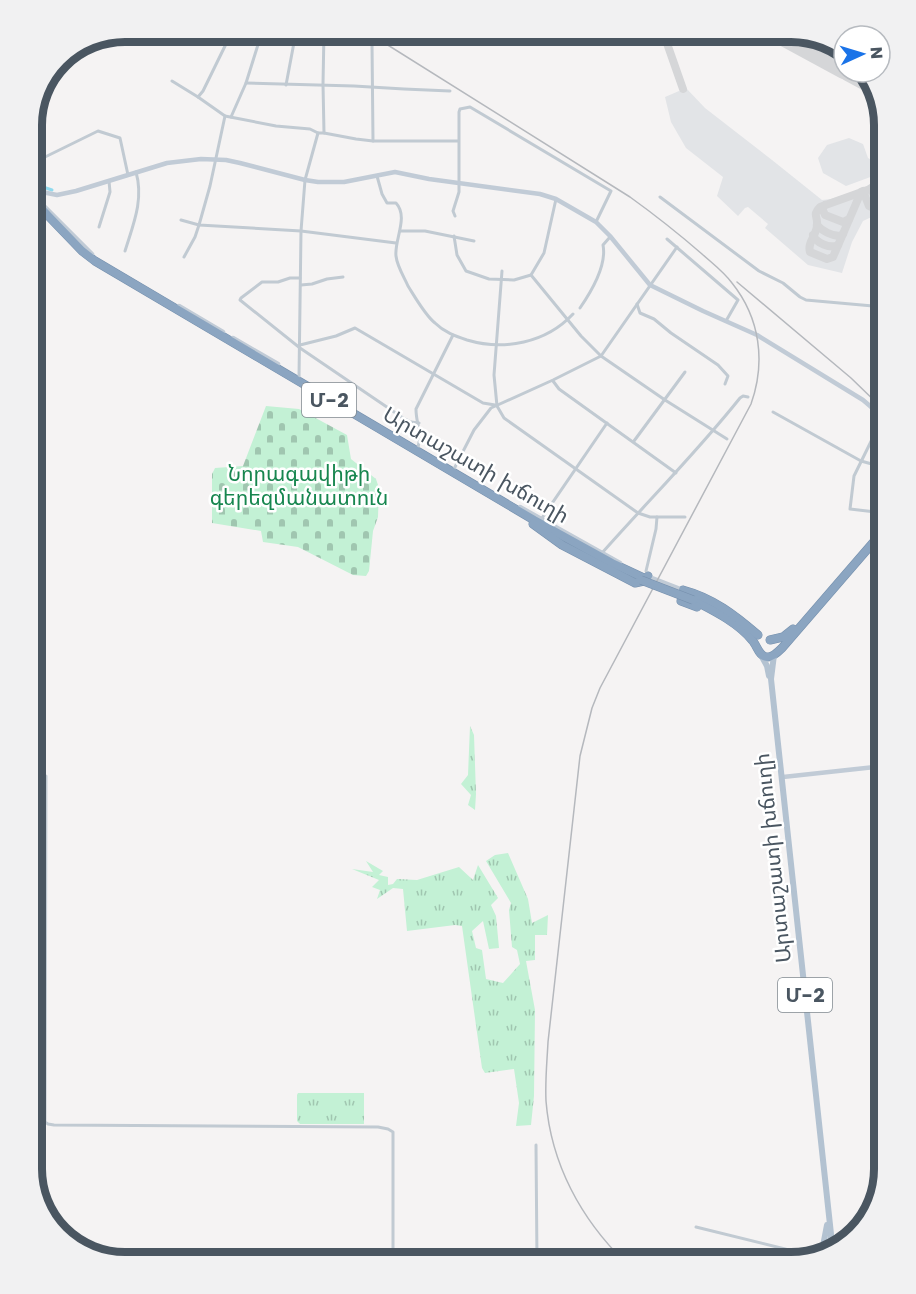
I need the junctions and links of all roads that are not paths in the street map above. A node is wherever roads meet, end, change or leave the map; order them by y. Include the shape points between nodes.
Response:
1 (223, 42) edge
2 (259, 42) edge
3 (294, 42) edge
4 (324, 42) edge
5 (370, 42) edge
6 (226, 44) joint
7 (172, 81) dead end
8 (246, 83) junction
9 (323, 84) junction
10 (286, 85) junction
11 (372, 86) junction
12 (450, 91) dead end
13 (198, 97) junction
14 (225, 116) junction
15 (231, 117) junction
16 (318, 133) junction
17 (324, 133) junction
18 (373, 141) junction
19 (458, 141) junction
20 (43, 158) dead end
21 (215, 159) junction
22 (136, 172) junction
23 (128, 175) junction
24 (377, 176) junction
25 (305, 180) junction
26 (109, 181) junction
27 (459, 183) junction
28 (42, 192) edge
29 (46, 193) junction
30 (42, 195) edge
31 (660, 197) dead end
32 (556, 199) junction
33 (42, 204) edge
34 (42, 209) edge
35 (42, 214) edge
36 (455, 216) dead end
37 (182, 220) dead end
38 (597, 222) junction
39 (199, 225) junction
40 (99, 227) dead end
41 (301, 231) junction
42 (400, 231) junction
43 (454, 236) junction
44 (610, 236) junction
45 (667, 239) dead end
46 (474, 241) dead end
47 (396, 243) junction
48 (677, 247) junction
49 (125, 251) dead end
50 (184, 257) dead end
51 (502, 271) dead end
52 (531, 275) junction
53 (343, 277) dead end
54 (300, 278) junction
55 (501, 280) junction
56 (300, 285) junction
57 (650, 285) junction
58 (638, 304) junction
59 (874, 306) edge
60 (580, 308) dead end
61 (573, 314) dead end
62 (568, 320) junction
63 (726, 321) junction
64 (453, 335) junction
65 (496, 345) junction
66 (300, 346) junction
67 (601, 356) junction
68 (685, 372) dead end
69 (433, 375) junction
70 (299, 377) junction
71 (553, 380) junction
72 (725, 384) dead end
73 (747, 398) dead end
74 (665, 400) junction
75 (497, 405) junction
76 (874, 409) edge
77 (773, 412) dead end
78 (419, 423) junction
79 (607, 423) junction
80 (713, 431) junction
81 (874, 436) edge
82 (727, 439) dead end
83 (634, 441) junction
84 (418, 448) junction
85 (861, 461) junction
86 (874, 465) edge
87 (454, 468) junction
88 (576, 468) junction
89 (676, 473) junction
90 (874, 512) edge
91 (638, 513) junction
92 (657, 517) junction
93 (685, 518) dead end
94 (542, 520) junction
95 (874, 536) edge
96 (874, 543) edge
97 (602, 553) junction
98 (644, 576) junction
99 (683, 590) junction
100 (693, 599) junction
101 (758, 635) junction
102 (748, 636) junction
103 (769, 640) junction
104 (760, 652) junction
105 (774, 654) junction
106 (771, 679) junction
107 (874, 767) edge
108 (46, 776) dead end
109 (783, 777) junction
110 (536, 1145) dead end
111 (696, 1227) dead end
112 (828, 1243) edge
113 (393, 1252) edge
114 (537, 1252) edge
115 (794, 1252) edge

1 - 6 street
2 - 8 street
3 - 10 street
4 - 9 street
5 - 11 street
6 - 13 street
7 - 13 street
8 - 10 street
8 - 15 street
9 - 10 street
9 - 11 street
9 - 17 street
11 - 12 street
11 - 18 street
13 - 14 street
14 - 15 street
14 - 21 street
15 - 16 street
16 - 17 street
16 - 25 street
17 - 18 street
18 - 19 street
19 - 27 street
19 - 38 street via 460,109 470,107 611,191
20 - 23 street via 98,131 120,138
21 - 22 main road via 181,161
21 - 25 main road
21 - 39 street
22 - 23 main road
22 - 49 street via 138,206
23 - 26 main road
24 - 25 main road via 344,182
24 - 27 main road via 395,172
24 - 42 street via 384,199 400,207
25 - 41 street
26 - 29 main road via 57,195
26 - 40 street via 110,192
27 - 32 main road via 528,191
27 - 36 street
28 - 29 main road
29 - 30 main road, Արտաշատի խճուղի
31 - 59 street via 759,272 800,297
32 - 38 main road
32 - 52 street via 544,253
33 - 70 main road, Արտաշատի խճուղի via 98,259
34 - 98 highway, Արտաշատի խճուղի / Մ-2 via 95,261 510,506 612,563
35 - 98 highway, Արտաշատի խճուղի / Մ-2 via 92,263 532,523 610,566
37 - 39 street
38 - 44 main road
39 - 41 street
39 - 50 street
41 - 47 street
41 - 54 street
42 - 43 street
42 - 47 street
43 - 46 street
43 - 55 street via 457,255 466,271
44 - 57 main road
44 - 60 street via 603,245 598,276
45 - 48 street
47 - 64 street via 398,265 409,287 433,322
48 - 57 street
48 - 63 street via 738,300
51 - 55 street
52 - 55 street
52 - 62 street
53 - 56 street
54 - 56 street
54 - 66 street via 262,282 240,300
55 - 65 street
56 - 66 street
57 - 58 street
57 - 63 main road
58 - 67 street
58 - 72 street via 640,313 718,365 728,375
61 - 62 street
62 - 65 street via 523,343
62 - 67 street
63 - 76 main road via 757,335
64 - 65 street
64 - 69 street
65 - 75 street
66 - 69 street via 355,328
66 - 70 street
66 - 78 street via 404,418
67 - 71 street
67 - 74 street
68 - 74 street
69 - 75 street via 483,403
69 - 78 street via 416,409
70 - 84 main road, Արտաշատի խճուղի
71 - 75 street
71 - 79 street via 559,389
73 - 80 street via 740,398
74 - 80 street
74 - 83 street
75 - 87 street via 482,420
75 - 88 street via 504,418
77 - 85 street
78 - 84 street
79 - 83 street
79 - 88 street
80 - 82 street
80 - 89 street
81 - 85 street
83 - 89 street
84 - 87 main road, Արտաշատի խճուղի
85 - 86 street
85 - 90 street via 854,476 850,509
87 - 94 main road, Արտաշատի խճուղի
88 - 91 street
88 - 94 street
89 - 91 street
91 - 92 street
91 - 97 street
92 - 93 street
92 - 98 street
94 - 97 main road, Արտաշատի խճուղի
95 - 103 highway via 793,628 783,637
96 - 105 highway
97 - 98 main road, Արտաշատի խճուղի
98 - 99 main road
98 - 100 highway, Արտաշատի խճուղի / Մ-2, bridge
99 - 101 highway via 720,605
99 - 102 highway via 682,601
100 - 101 highway, Արտաշատի խճուղի / Մ-2
100 - 102 highway, Արտաշատի խճուղի / Մ-2
101 - 103 highway, Արտաշատի խճուղի / Մ-2
102 - 104 highway, Արտաշատի խճուղի / Մ-2
103 - 104 highway via 760,644
103 - 105 highway, Արտաշատի խճուղի / Մ-2 via 776,646
104 - 105 highway via 767,657
104 - 106 main road, Արտաշատի խճուղի / Մ-2
105 - 106 main road, Արտաշատի խճուղի / Մ-2
106 - 109 main road, Արտաշատի խճուղի / Մ-2
107 - 109 main road
108 - 113 street via 45,1122 388,1129 393,1132
109 - 112 main road, Արտաշատի խճուղի / Մ-2 via 831,1234
110 - 114 street
111 - 115 street

